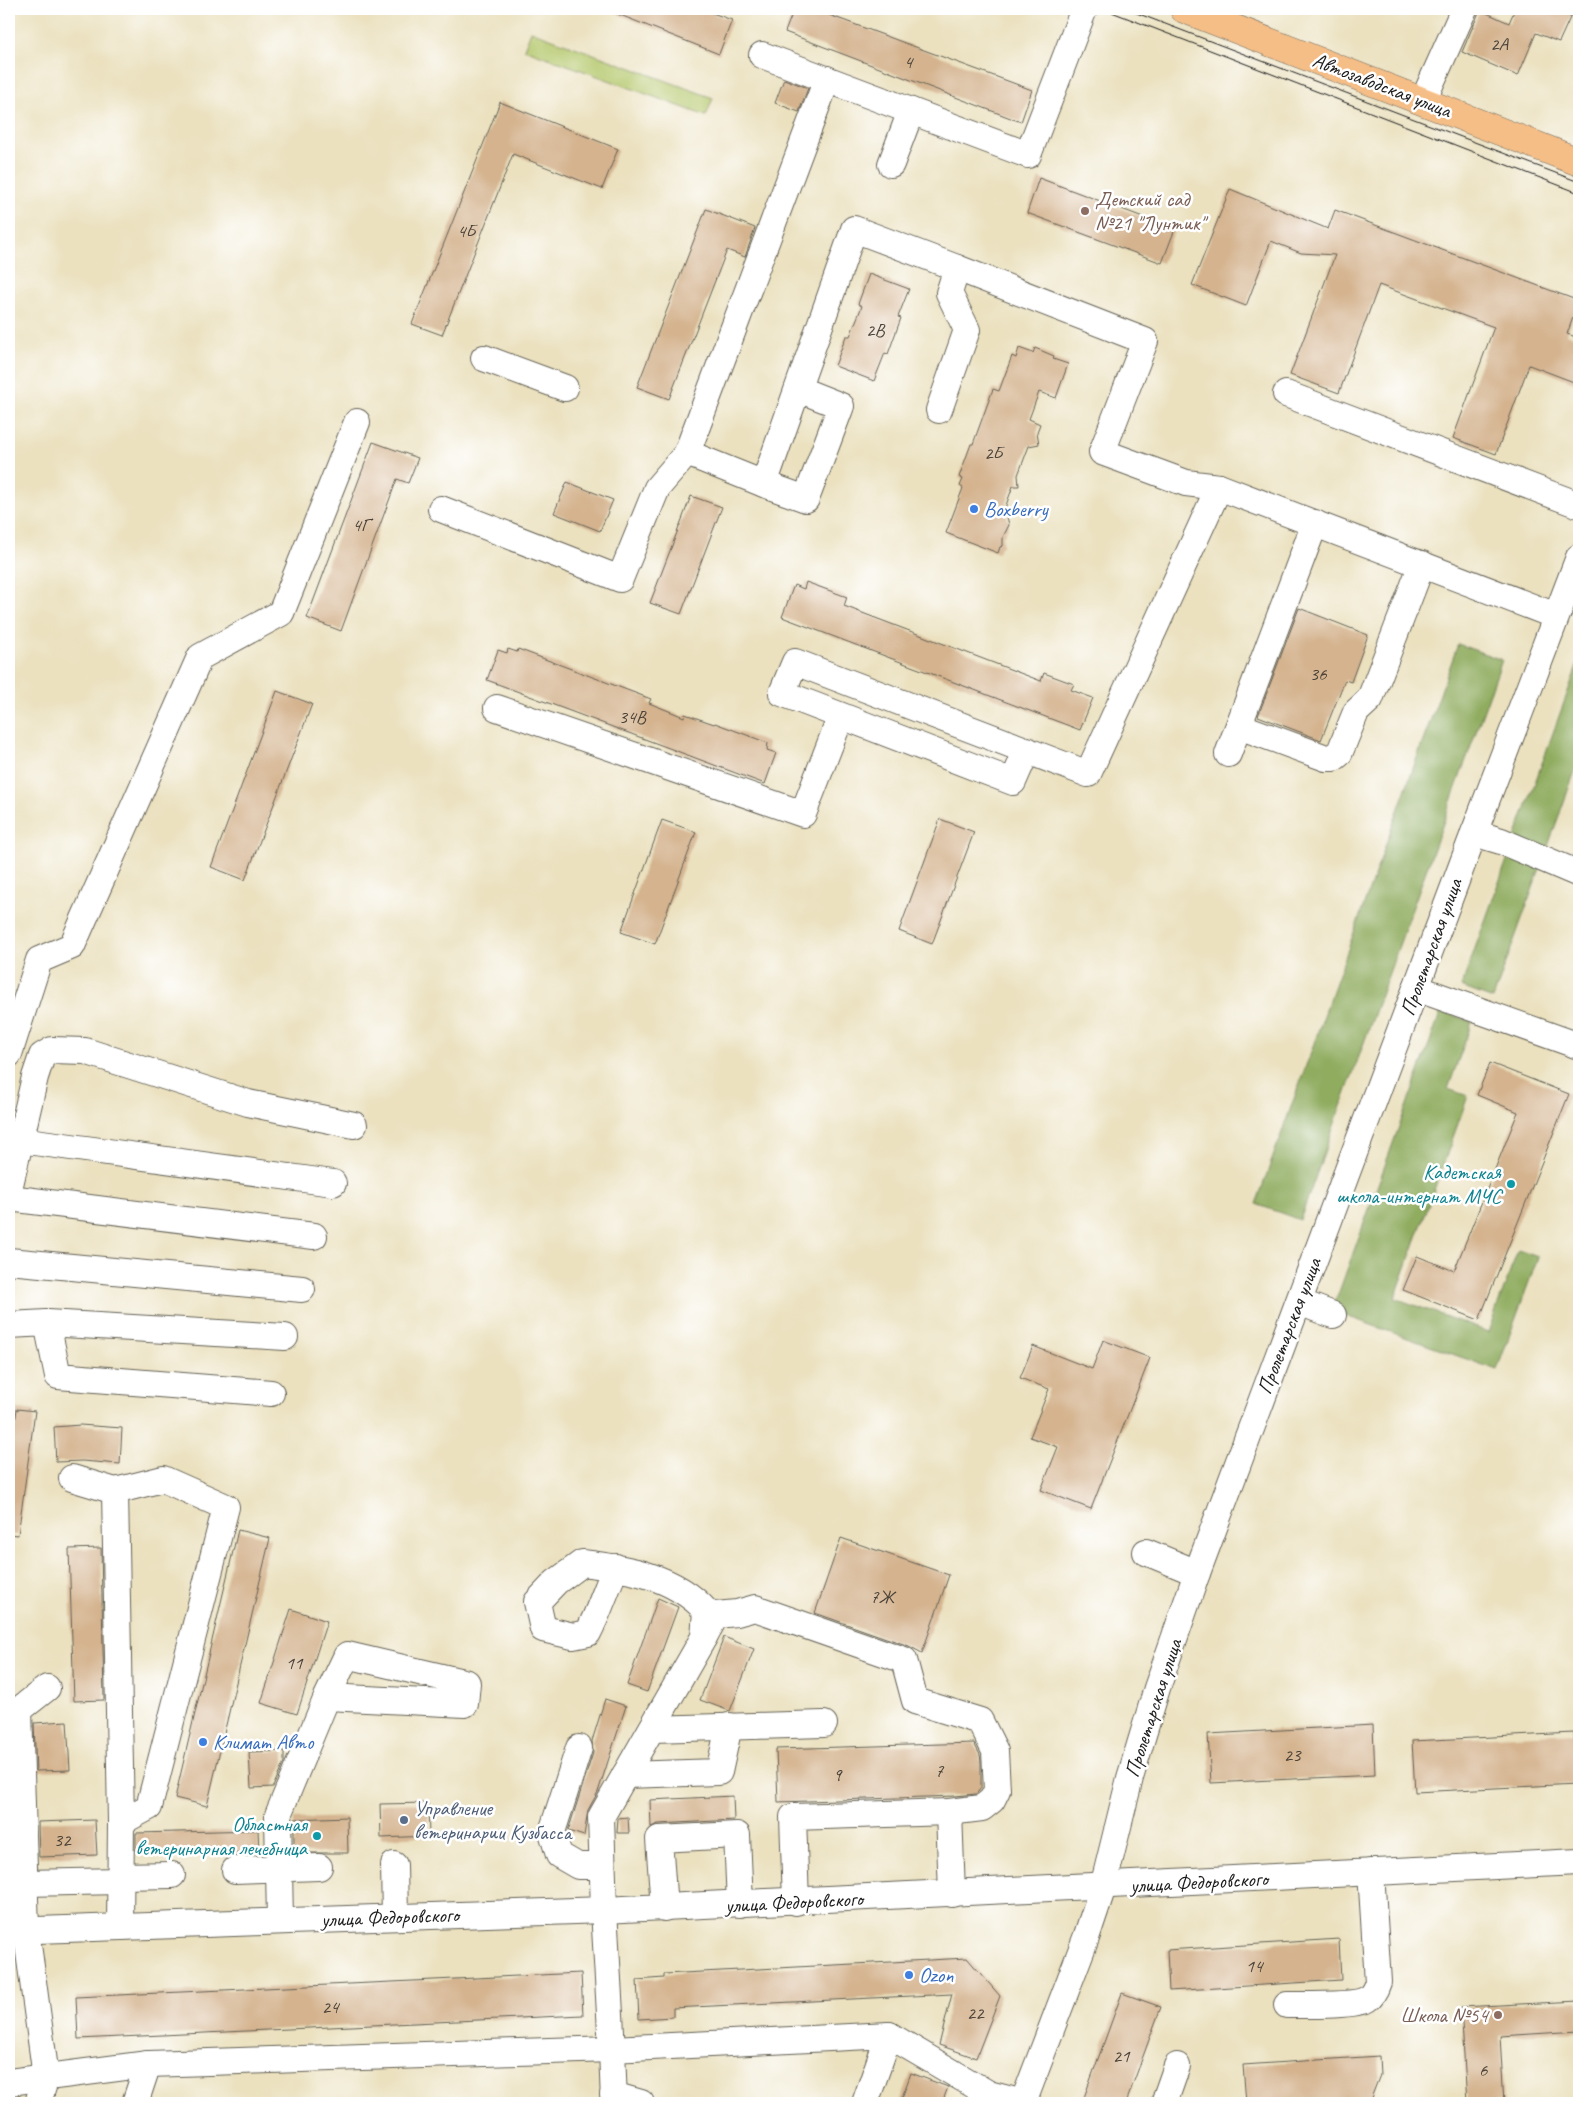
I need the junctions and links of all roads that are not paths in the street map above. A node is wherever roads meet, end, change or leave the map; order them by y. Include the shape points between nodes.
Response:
1 (1084, 9) edge
2 (1184, 9) edge
3 (1464, 9) edge
4 (1228, 16) edge
5 (762, 55) dead end
6 (827, 79) junction
7 (1422, 101) junction
8 (911, 111) junction
9 (1579, 162) edge
10 (891, 164) dead end
11 (956, 268) junction
12 (484, 358) dead end
13 (565, 388) dead end
14 (798, 389) junction
15 (1286, 394) dead end
16 (939, 410) dead end
17 (357, 422) dead end
18 (686, 454) junction
19 (764, 484) junction
20 (1219, 487) junction
21 (1579, 505) edge
22 (441, 509) dead end
23 (1314, 523) junction
24 (1579, 557) edge
25 (1422, 564) junction
26 (1556, 616) junction
27 (497, 708) dead end
28 (841, 716) junction
29 (1239, 726) junction
30 (1027, 750) junction
31 (1228, 754) dead end
32 (1474, 833) junction
33 (1579, 874) edge
34 (1416, 988) junction
35 (1579, 1046) edge
36 (9, 1054) edge
37 (354, 1125) dead end
38 (20, 1140) junction
39 (333, 1183) dead end
40 (9, 1189) edge
41 (9, 1198) edge
42 (314, 1236) dead end
43 (9, 1261) edge
44 (302, 1289) dead end
45 (1299, 1302) junction
46 (1334, 1315) dead end
47 (48, 1323) junction
48 (9, 1325) edge
49 (285, 1337) dead end
50 (271, 1393) dead end
51 (72, 1478) dead end
52 (115, 1491) junction
53 (1146, 1552) dead end
54 (616, 1567) dead end
55 (1197, 1574) junction
56 (704, 1637) junction
57 (48, 1688) dead end
58 (327, 1697) dead end
59 (824, 1724) dead end
60 (728, 1726) junction
61 (652, 1729) junction
62 (579, 1748) dead end
63 (625, 1775) junction
64 (949, 1812) junction
65 (121, 1822) junction
66 (1579, 1862) edge
67 (319, 1866) dead end
68 (394, 1866) dead end
69 (602, 1866) junction
70 (279, 1869) junction
71 (235, 1870) dead end
72 (1371, 1872) junction
73 (172, 1875) dead end
74 (120, 1878) junction
75 (25, 1883) junction
76 (1103, 1887) junction
77 (952, 1894) junction
78 (796, 1902) junction
79 (740, 1904) junction
80 (664, 1908) junction
81 (604, 1910) junction
82 (395, 1917) junction
83 (280, 1921) junction
84 (120, 1927) junction
85 (18, 1931) edge
86 (1287, 2005) dead end
87 (888, 2035) junction
88 (612, 2049) junction
89 (148, 2064) junction
90 (1178, 2066) dead end
91 (46, 2077) junction
92 (9, 2082) edge
93 (614, 2099) edge
94 (38, 2103) edge
95 (135, 2103) edge
96 (641, 2103) edge
97 (865, 2103) edge
98 (1022, 2103) edge
99 (1164, 2103) edge

1 - 8 street via 1028,155
2 - 4 main road, Автозаводская улица
3 - 7 street
4 - 7 main road, Автозаводская улица
5 - 6 street
6 - 8 street
6 - 18 street
7 - 9 main road, Автозаводская улица
8 - 10 street
11 - 14 street via 854,229
11 - 16 street via 948,293 967,330
11 - 20 street via 1145,341 1102,452 1186,482
12 - 13 street
14 - 19 street
14 - 19 street via 841,406 806,499
15 - 21 street
17 - 36 street via 280,613 200,657 72,946 39,960
18 - 19 street
18 - 22 street via 657,488 620,578
20 - 23 street
20 - 30 street via 1088,774
23 - 25 street
23 - 29 street
24 - 26 street, Пролетарская улица
25 - 26 street
25 - 29 street via 1370,699 1356,712 1339,754 1326,758
26 - 32 street, Пролетарская улица
27 - 28 street via 803,814
28 - 30 street via 1013,782
28 - 30 street via 782,693 795,662
29 - 31 street
32 - 33 street
32 - 34 street, Пролетарская улица
34 - 35 street
34 - 45 street, Пролетарская улица
37 - 38 street via 248,1103 85,1051 52,1050 42,1056
38 - 39 street
38 - 40 street
41 - 42 street
43 - 44 street
45 - 46 street
45 - 55 street, Пролетарская улица
47 - 48 street
47 - 49 street
47 - 50 street via 58,1376
51 - 52 street
52 - 65 street
52 - 65 street via 163,1479 226,1507 149,1807
53 - 55 street
54 - 56 street via 657,1578 695,1598 706,1611
55 - 76 street, Пролетарская улица via 1135,1760
56 - 61 street
56 - 64 street via 716,1615 755,1608 904,1660 915,1701 980,1721 995,1751 997,1790 992,1800 982,1808
57 - 75 street via 19,1710
58 - 70 street via 278,1815
59 - 60 street
60 - 61 street
60 - 63 street via 719,1772
61 - 63 street
62 - 69 street via 552,1832 559,1855 578,1866
63 - 69 street via 601,1817
64 - 77 street
64 - 78 street via 793,1817
65 - 74 street
66 - 72 street, улица Федоровского
67 - 70 street
68 - 82 street
69 - 81 street
70 - 71 street
70 - 83 street
72 - 76 street, улица Федоровского
72 - 86 street via 1378,1982 1375,1990 1367,1999 1350,2003
73 - 74 street
74 - 75 street
74 - 84 street
75 - 85 street
76 - 77 street, улица Федоровского
76 - 98 street, Пролетарская улица
77 - 78 street, улица Федоровского
78 - 79 street, улица Федоровского
79 - 80 street, улица Федоровского
79 - 80 street via 736,1835 660,1839
80 - 81 street, улица Федоровского
81 - 82 street, улица Федоровского
81 - 88 street
82 - 83 street, улица Федоровского
83 - 84 street, улица Федоровского
84 - 85 street, улица Федоровского
85 - 91 street via 33,1966
87 - 88 street
87 - 97 street
87 - 98 street via 989,2094
88 - 89 street
88 - 93 street
89 - 91 street
89 - 95 street
90 - 99 street
91 - 92 street
91 - 94 street
93 - 96 street

